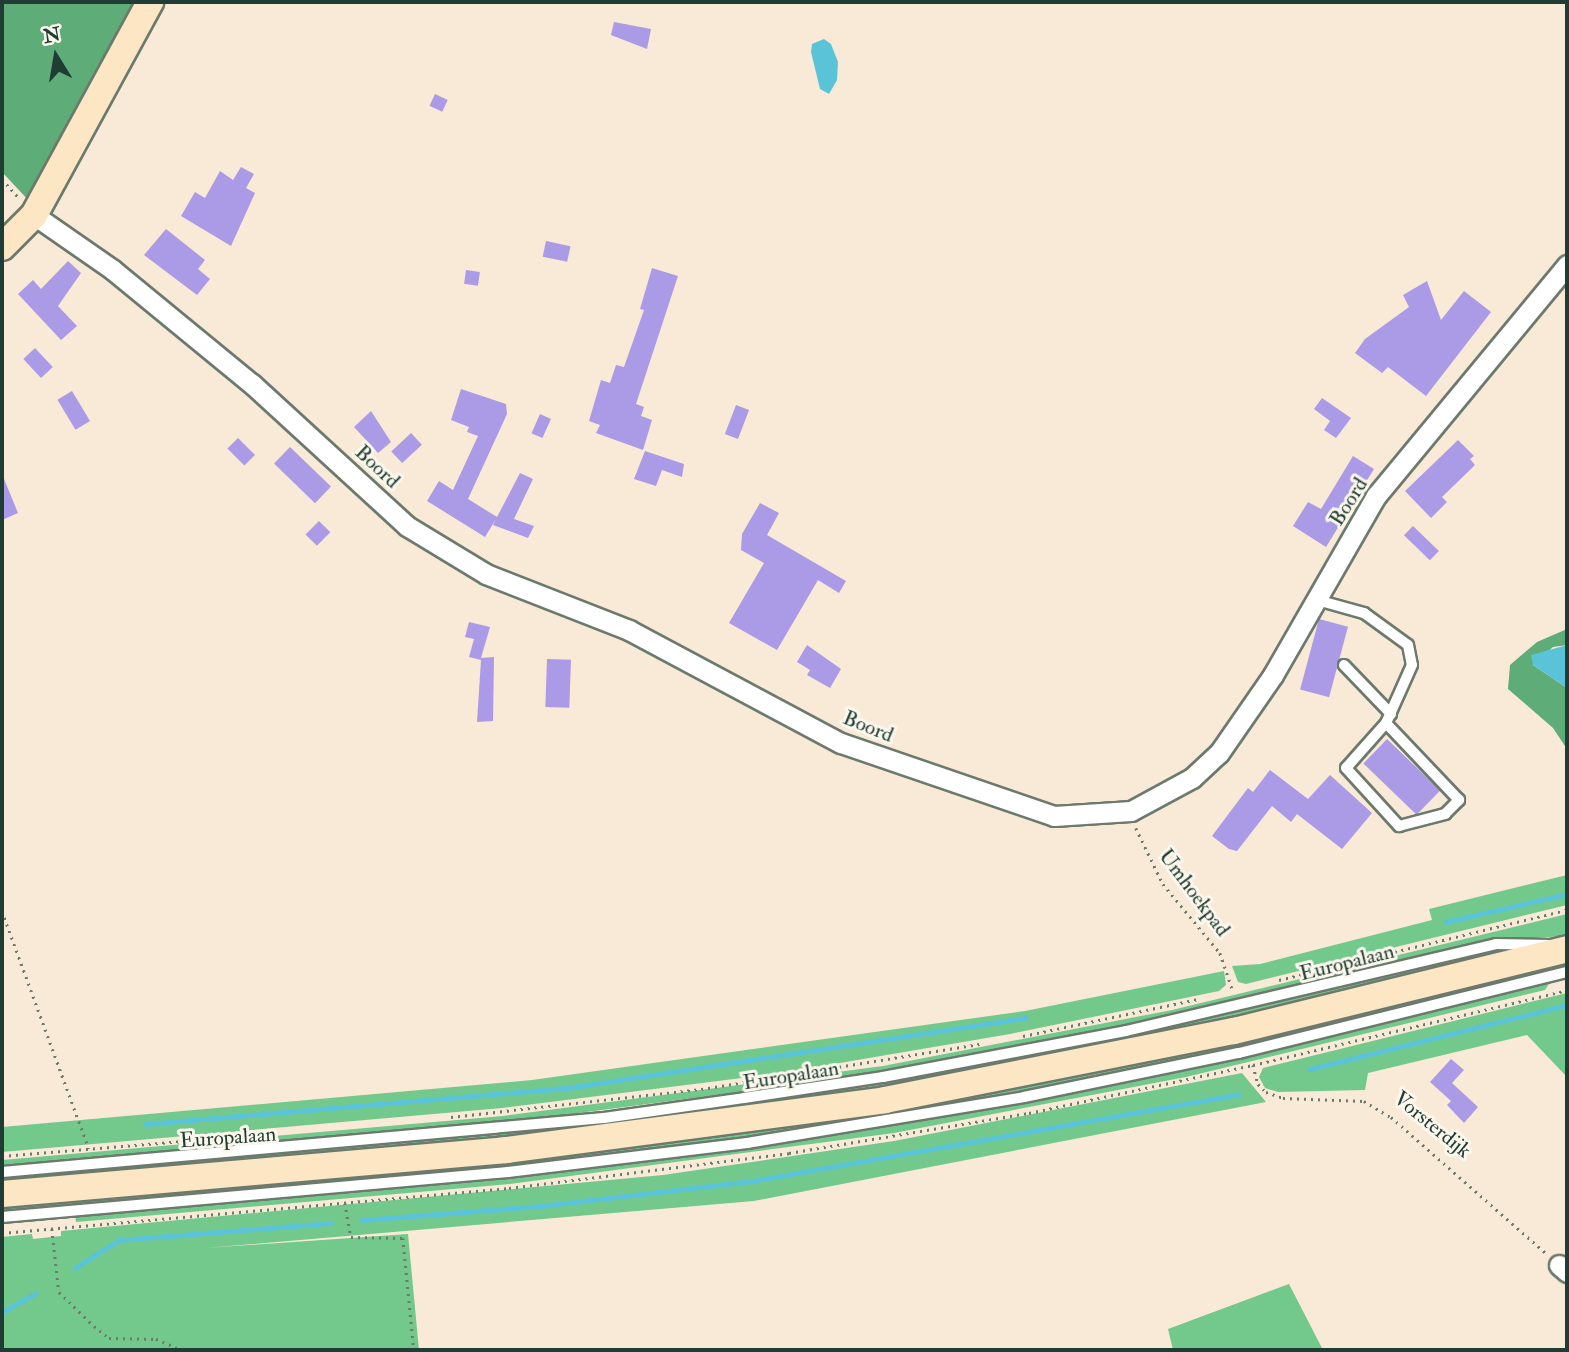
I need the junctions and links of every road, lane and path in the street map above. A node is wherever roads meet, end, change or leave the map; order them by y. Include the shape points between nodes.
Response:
1 (150, 2) edge
2 (2, 179) edge
3 (34, 215) junction
4 (2, 247) edge
5 (1567, 265) edge
6 (1317, 600) junction
7 (1344, 665) dead end
8 (1388, 719) junction
9 (1131, 811) junction
10 (1567, 910) edge
11 (2, 911) edge
12 (1567, 948) edge
13 (1567, 972) edge
14 (1266, 984) dead end
15 (1244, 989) dead end
16 (1567, 990) edge
17 (1233, 992) junction
18 (1221, 995) dead end
19 (1209, 997) dead end
20 (1010, 1039) dead end
21 (984, 1044) dead end
22 (449, 1118) dead end
23 (194, 1141) dead end
24 (89, 1148) junction
25 (2, 1156) edge
26 (99, 1163) junction
27 (2, 1172) edge
28 (2, 1194) edge
29 (345, 1203) dead end
30 (2, 1217) edge
31 (52, 1228) dead end
32 (1563, 1268) edge
33 (182, 1350) edge
34 (414, 1350) edge

1 - 3 main road
2 - 3 path
3 - 4 main road
3 - 9 street, Boord via 113,270 252,384 407,526 486,574 629,630 841,743 1035,813 1080,817
5 - 6 street, Boord via 1376,496
6 - 8 lane via 1364,613 1408,645 1412,665
6 - 9 street, Boord via 1219,753 1192,778
7 - 8 lane
8 - 8 lane via 1346,768 1399,826 1445,814 1459,800
9 - 17 path, Umhoekpad via 1150,863 1220,953
10 - 14 path, Europalaan
11 - 24 path
12 - 26 lane, Europalaan via 1537,942 1496,944 1139,1028 769,1094 604,1118
12 - 28 main road, Europalaan via 1234,1031 885,1100 507,1150
13 - 30 lane via 1239,1053 1024,1097 747,1143 508,1172
15 - 17 path
16 - 32 path, Vorsterdijk via 1253,1065 1258,1084 1283,1098 1364,1101 1391,1116
17 - 18 path
19 - 20 path
21 - 22 path, Europalaan via 708,1088
23 - 24 path, Europalaan
24 - 25 path, Europalaan
24 - 26 path
26 - 27 lane, Europalaan
29 - 34 path via 351,1237 404,1238
31 - 33 path via 59,1292 93,1326 109,1338 156,1339

